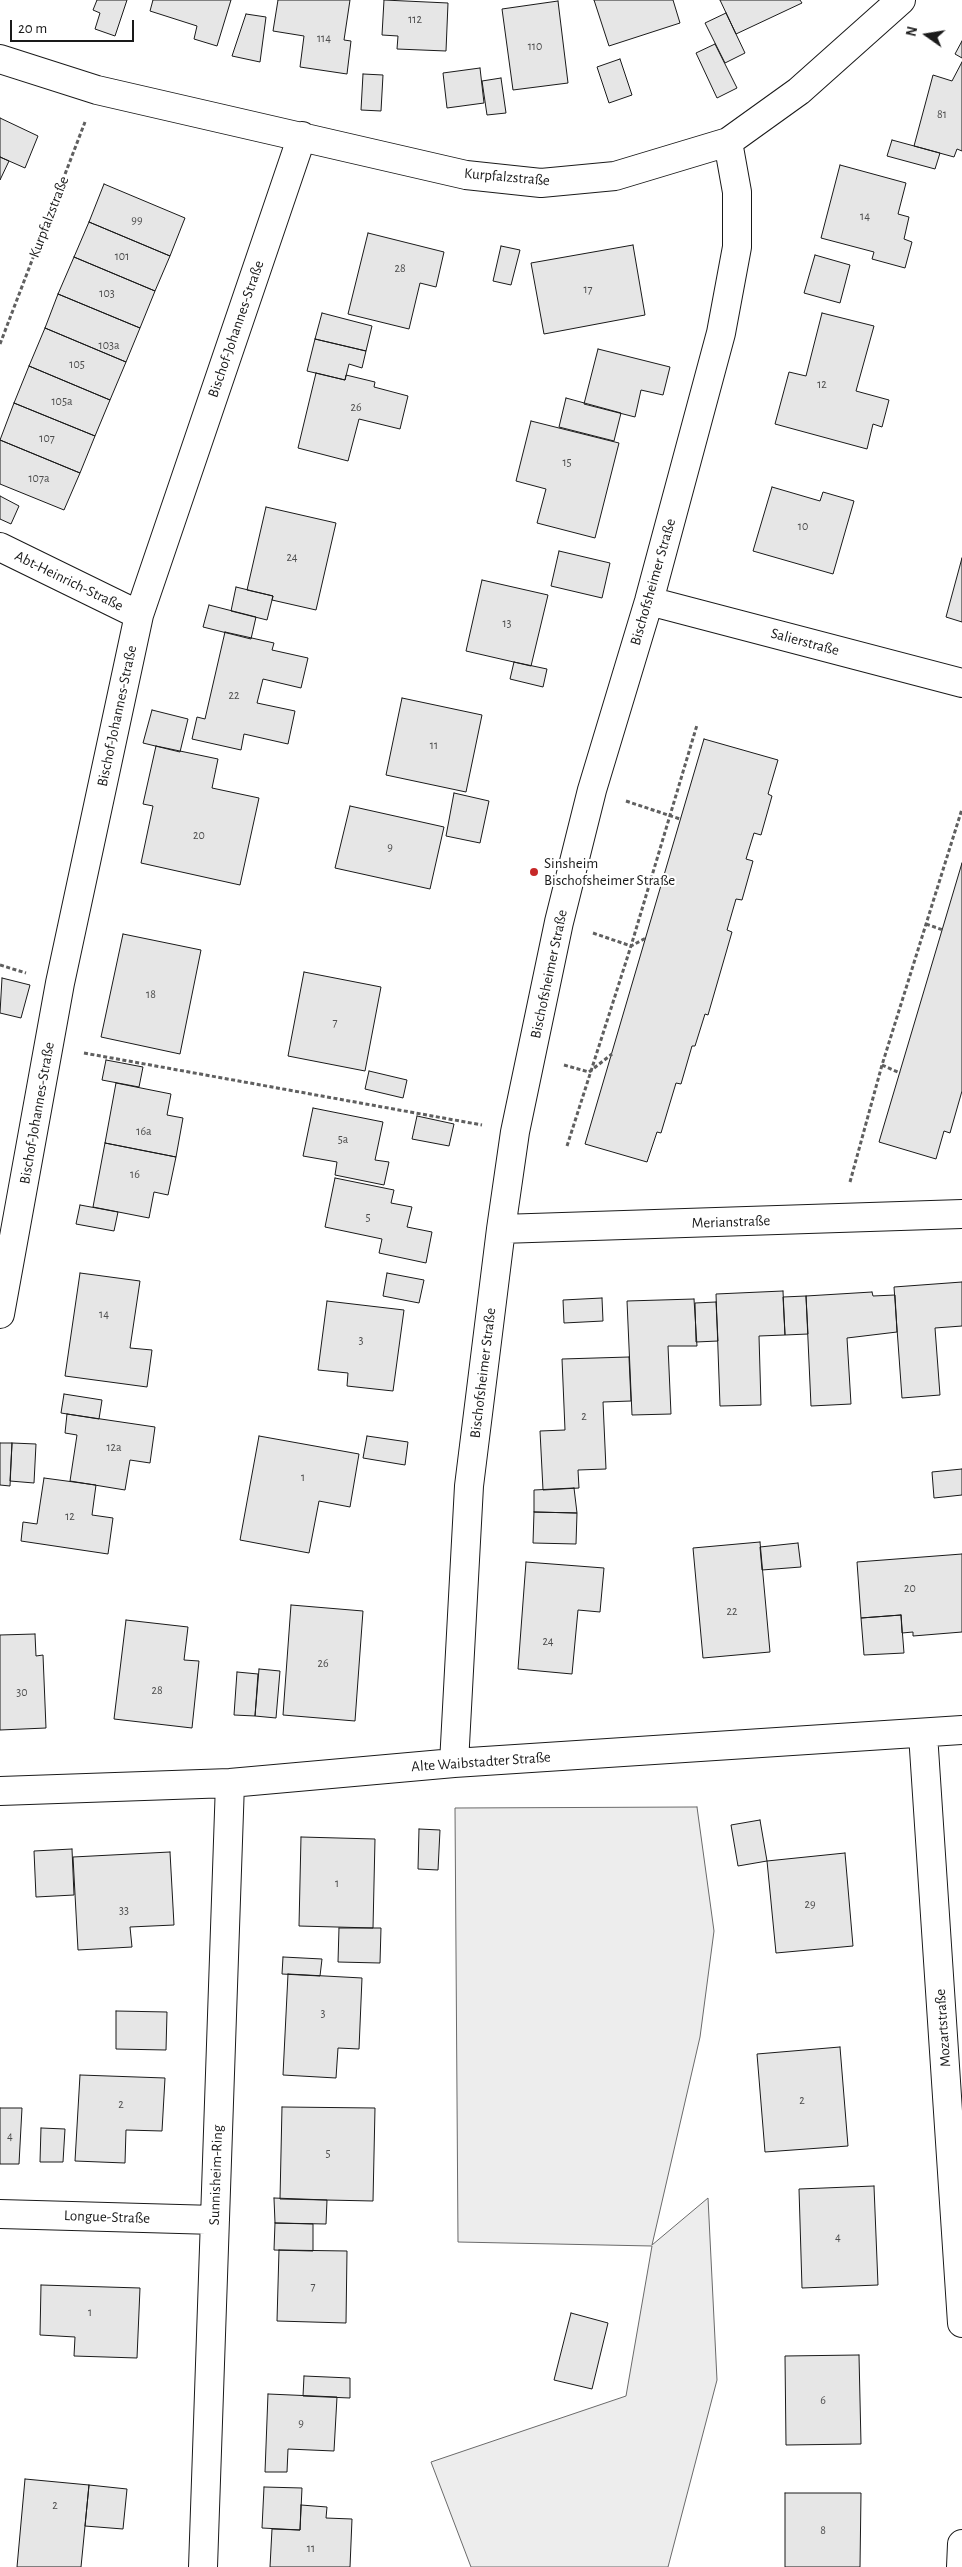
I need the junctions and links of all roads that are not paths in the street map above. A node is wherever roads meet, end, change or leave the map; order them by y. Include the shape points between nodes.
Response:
1 (900, 0) edge
2 (0, 59) edge
3 (302, 136) junction
4 (728, 142) junction
5 (0, 546) edge
6 (648, 601) junction
7 (139, 615) junction
8 (962, 683) edge
9 (962, 1214) edge
10 (501, 1229) junction
11 (0, 1314) edge
12 (962, 1730) edge
13 (923, 1734) junction
14 (454, 1763) junction
15 (230, 1784) junction
16 (0, 1791) edge
17 (0, 2214) edge
18 (215, 2220) junction
19 (962, 2300) edge
20 (962, 2324) edge
21 (962, 2544) edge
22 (204, 2567) edge
23 (961, 2567) edge

1 - 4 street, Kurpfalzstraße via 799,91
2 - 3 street, Kurpfalzstraße via 97,90
3 - 4 street, Kurpfalzstraße via 466,175 541,183 614,176
3 - 7 street, Bischof-Johannes-Straße
4 - 6 street, Bischofsheimer Straße via 737,192 737,247 721,333
5 - 7 street, Abt-Heinrich-Straße
6 - 8 street, Salierstraße
6 - 10 street, Bischofsheimer Straße via 592,790 559,922 515,1132
7 - 11 street, Bischof-Johannes-Straße via 62,974
9 - 10 street, Merianstraße
10 - 14 street, Bischofsheimer Straße via 469,1486
12 - 13 street, Alte Waibstadter Straße
13 - 14 street, Alte Waibstadter Straße
13 - 19 street, Mozartstraße
14 - 15 street, Alte Waibstadter Straße
15 - 16 street, Alte Waibstadter Straße
15 - 18 street, Sunnisheim-Ring
17 - 18 street, Longue-Straße
18 - 22 street, Sunnisheim-Ring
19 - 20 street, Mozartstraße
21 - 23 street

